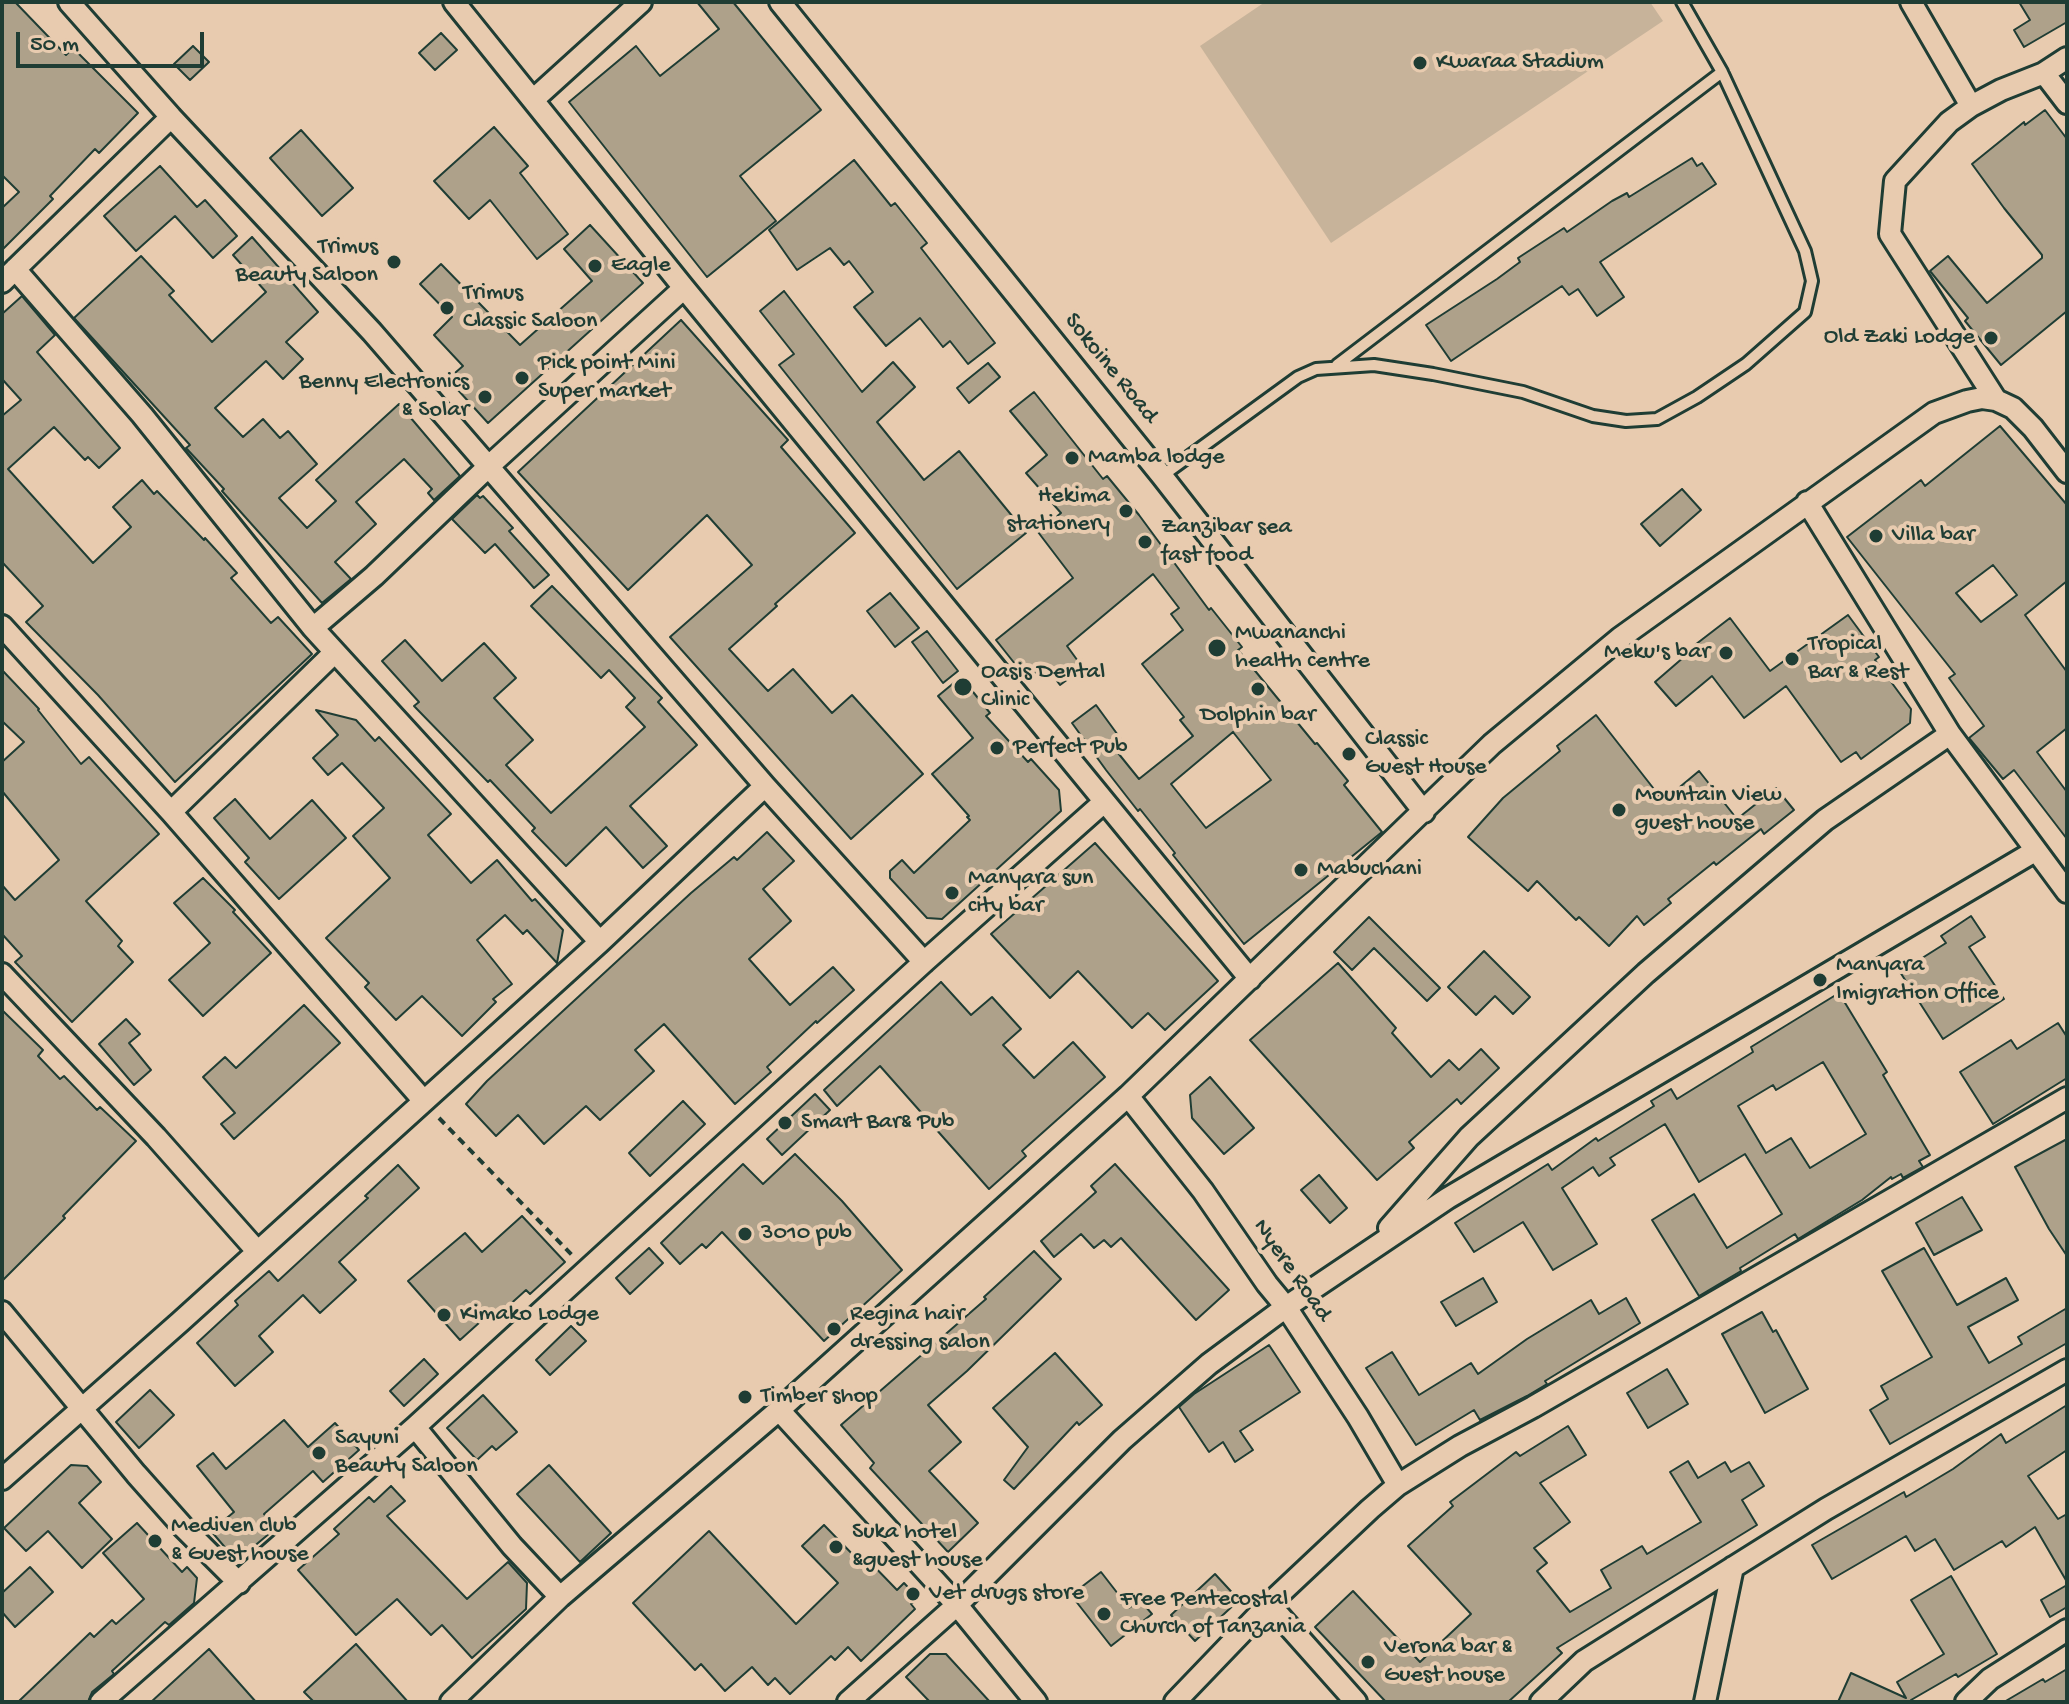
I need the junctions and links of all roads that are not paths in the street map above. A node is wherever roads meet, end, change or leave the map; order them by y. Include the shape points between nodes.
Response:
1 (69, 2) edge
2 (454, 2) edge
3 (641, 2) edge
4 (780, 2) edge
5 (1682, 2) edge
6 (1911, 2) edge
7 (2067, 58) edge
8 (1722, 72) junction
9 (2044, 73) junction
10 (533, 100) junction
11 (2067, 103) edge
12 (1971, 106) junction
13 (171, 117) junction
14 (8, 275) edge
15 (684, 288) junction
16 (1336, 367) junction
17 (1996, 400) junction
18 (489, 466) junction
19 (2067, 472) edge
20 (1162, 476) junction
21 (1807, 502) junction
22 (2, 626) edge
23 (313, 628) junction
24 (335, 652) junction
25 (1950, 734) junction
26 (765, 786) junction
27 (1104, 802) junction
28 (171, 812) junction
29 (1424, 812) junction
30 (2035, 851) junction
31 (2067, 892) edge
32 (600, 942) junction
33 (924, 962) junction
34 (2, 974) edge
35 (1250, 979) junction
36 (1128, 1096) junction
37 (2067, 1098) edge
38 (423, 1100) junction
39 (1373, 1246) junction
40 (257, 1251) junction
41 (1286, 1307) junction
42 (2, 1312) edge
43 (2067, 1370) edge
44 (83, 1408) junction
45 (779, 1410) junction
46 (415, 1427) junction
47 (2, 1479) edge
48 (1398, 1485) junction
49 (1733, 1567) junction
50 (239, 1583) junction
51 (560, 1597) junction
52 (1269, 1604) junction
53 (957, 1605) junction
54 (2067, 1630) edge
55 (101, 1702) edge
56 (451, 1702) edge
57 (848, 1702) edge
58 (1036, 1702) edge
59 (1175, 1702) edge
60 (1356, 1702) edge
61 (1541, 1702) edge
62 (1705, 1702) edge
63 (1966, 1702) edge

1 - 13 street
2 - 10 street
3 - 10 street
4 - 20 street, Sokoine Road
5 - 8 lane
6 - 12 street
7 - 9 street
8 - 16 lane
8 - 16 lane via 1805,251 1812,281 1805,312 1746,364 1657,419 1626,421 1433,374 1374,365
9 - 11 street
9 - 12 street
10 - 15 street
12 - 17 street via 1949,122 1895,181 1890,234
13 - 14 street
13 - 18 street
14 - 23 street via 142,415
15 - 18 street
15 - 27 street
16 - 20 lane via 1298,377
17 - 19 street via 2033,428
17 - 21 street via 1967,401 1934,413
18 - 23 street
18 - 26 street
20 - 29 street, Sokoine Road
21 - 25 street
21 - 29 street via 1620,638 1492,744
22 - 28 street
23 - 24 street
24 - 28 street
24 - 32 street
25 - 30 street
25 - 39 street via 1825,820 1646,973 1469,1137
26 - 32 street
26 - 33 street
27 - 33 street
27 - 35 street
28 - 38 street
29 - 35 street
30 - 31 street
30 - 39 street
32 - 38 street
33 - 46 street
34 - 40 street
35 - 36 street
36 - 41 street, Nyere Road
36 - 45 street
37 - 48 street
38 - 40 street
39 - 41 street
40 - 44 street
41 - 48 street, Nyere Road
41 - 53 street via 1209,1364 1122,1440
42 - 44 street
43 - 49 street
44 - 47 street
44 - 50 street via 155,1495
45 - 51 street
45 - 53 street
46 - 50 street
46 - 51 street
48 - 52 street
49 - 61 street via 1584,1661
49 - 62 street
50 - 55 street
51 - 56 street
52 - 59 street
52 - 60 street
53 - 57 street
53 - 58 street
54 - 63 street via 1990,1679

